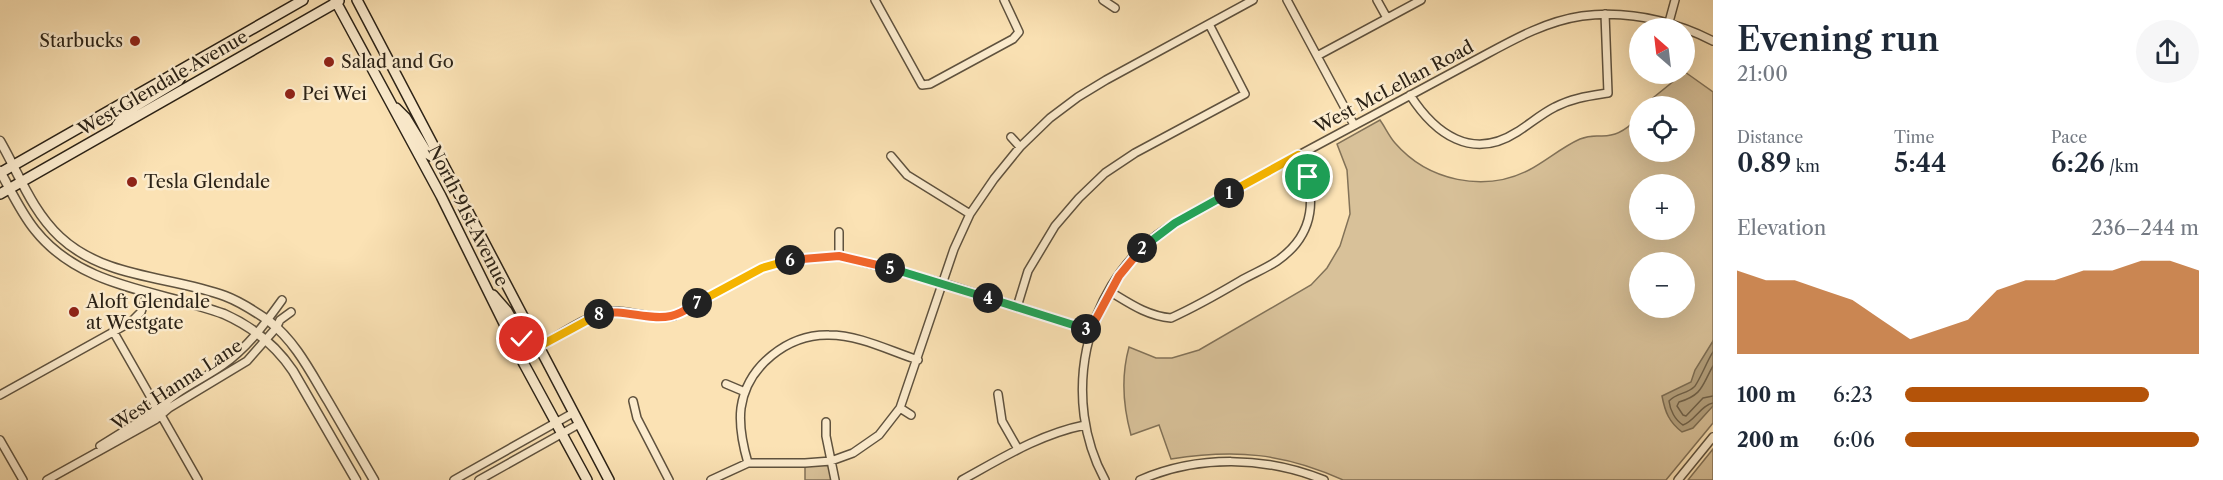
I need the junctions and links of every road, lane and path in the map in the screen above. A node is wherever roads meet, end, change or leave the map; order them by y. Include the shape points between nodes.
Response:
1 (303, 0) edge
2 (357, 0) edge
3 (875, 0) edge
4 (1004, 0) edge
5 (1103, 0) edge
6 (1254, 0) edge
7 (1287, 0) edge
8 (1377, 0) edge
9 (1421, 0) edge
10 (1675, 0) edge
11 (338, 1) edge
12 (1115, 8) dead end
13 (1605, 14) junction
14 (1387, 18) junction
15 (1654, 18) edge
16 (1670, 18) edge
17 (1209, 24) junction
18 (1695, 33) edge
19 (1713, 41) edge
20 (1317, 56) junction
21 (179, 71) junction
22 (1410, 95) junction
23 (390, 102) junction
24 (1354, 125) junction
25 (113, 130) junction
26 (1011, 137) dead end
27 (0, 141) edge
28 (1020, 147) junction
29 (1298, 155) junction
30 (438, 156) junction
31 (891, 156) dead end
32 (14, 165) junction
33 (0, 172) edge
34 (21, 182) junction
35 (10, 189) junction
36 (0, 194) edge
37 (970, 214) junction
38 (839, 232) dead end
39 (839, 256) junction
40 (943, 283) junction
41 (486, 286) junction
42 (1109, 291) junction
43 (148, 292) junction
44 (282, 300) dead end
45 (1017, 307) junction
46 (291, 312) dead end
47 (268, 321) junction
48 (276, 328) junction
49 (1090, 330) junction
50 (113, 331) junction
51 (258, 333) junction
52 (267, 339) junction
53 (538, 347) junction
54 (918, 360) junction
55 (726, 384) dead end
56 (745, 392) junction
57 (998, 394) dead end
58 (0, 395) edge
59 (633, 401) dead end
60 (900, 408) junction
61 (573, 412) junction
62 (160, 413) junction
63 (911, 415) dead end
64 (555, 422) junction
65 (826, 422) dead end
66 (579, 424) junction
67 (1085, 425) junction
68 (562, 434) junction
69 (1713, 437) edge
70 (0, 440) edge
71 (1018, 449) junction
72 (831, 461) junction
73 (748, 463) junction
74 (23, 480) edge
75 (47, 480) edge
76 (198, 480) edge
77 (356, 480) edge
78 (374, 480) edge
79 (454, 480) edge
80 (479, 480) edge
81 (587, 480) edge
82 (609, 480) edge
83 (669, 480) edge
84 (711, 480) edge
85 (835, 480) edge
86 (962, 480) edge
87 (1105, 480) edge
88 (1140, 480) edge
89 (1324, 480) edge
90 (1678, 480) edge

1 - 21 main road, West Glendale Avenue
2 - 30 main road, North 91st Avenue
3 - 4 street via 922,84 930,84 1013,39 1019,32
5 - 12 street
6 - 17 street
7 - 20 street
8 - 14 street
9 - 14 street
10 - 16 street
11 - 23 main road, North 91st Avenue
11 - 25 main road, West Glendale Avenue
13 - 15 street, West McLellan Road
13 - 22 street, West McLellan Road via 1568,19 1537,29
13 - 22 street via 1608,93 1576,98 1554,107 1491,144 1471,144 1445,135 1430,123
14 - 20 street
17 - 28 street via 1078,97
17 - 45 street via 1245,94 1135,153 1096,181 1055,226 1028,271
18 - 19 street, West McLellan Road
20 - 24 street
21 - 25 main road via 178,81 128,111
21 - 32 main road, West Glendale Avenue
22 - 24 street, West McLellan Road
23 - 30 main road via 406,117 428,154
23 - 41 main road, North 91st Avenue
24 - 29 street, West McLellan Road
25 - 34 main road, West Glendale Avenue
26 - 28 street
27 - 32 street
28 - 37 street
29 - 42 street, West McLellan Road via 1156,235
29 - 42 street via 1310,187 1311,209 1297,242 1276,261 1171,318 1157,317
30 - 53 main road, North 91st Avenue
31 - 37 street via 907,175
32 - 33 main road, West Glendale Avenue
32 - 34 street
33 - 35 street
34 - 35 main road, West Glendale Avenue
34 - 47 street via 55,232 86,256 112,268 226,297
35 - 36 main road, West Glendale Avenue
35 - 43 street via 29,223 60,255 100,278
37 - 40 street
38 - 39 street
39 - 40 street
39 - 53 street via 796,259 762,268 674,316 618,311 598,315
40 - 45 street
40 - 54 street
41 - 53 main road via 525,343
41 - 64 main road, North 91st Avenue
42 - 49 street, West McLellan Road
43 - 50 street via 135,319
43 - 51 street via 224,314
44 - 47 street, West Hanna Lane
45 - 49 street
46 - 48 street, West Hanna Lane
47 - 48 street
47 - 51 street, West Hanna Lane
48 - 52 street, West Hanna Lane
48 - 78 street via 304,362
49 - 67 street, West McLellan Road via 1083,374
50 - 58 street
50 - 62 street
51 - 52 street
51 - 62 street, West Hanna Lane via 232,358 165,401
52 - 62 street, West Hanna Lane via 242,366
52 - 77 street via 293,371
53 - 61 main road, North 91st Avenue
54 - 56 street via 846,337 802,339 774,353 755,373
54 - 60 street
55 - 56 street
56 - 73 street via 741,428
57 - 71 street via 1002,421
59 - 83 street via 637,418
60 - 63 street
60 - 72 street via 879,435 853,453
61 - 64 street
61 - 66 main road, North 91st Avenue
62 - 75 street, West Hanna Lane
62 - 76 street
64 - 68 main road, North 91st Avenue
64 - 79 street
65 - 72 street
66 - 68 street
66 - 82 main road, North 91st Avenue
67 - 71 street via 1053,433
67 - 87 street, West McLellan Road
68 - 80 street
68 - 81 main road, North 91st Avenue
69 - 90 street
70 - 74 street
71 - 86 street
72 - 73 street
72 - 85 street
73 - 84 street
88 - 89 street via 1192,465 1235,461 1275,465

